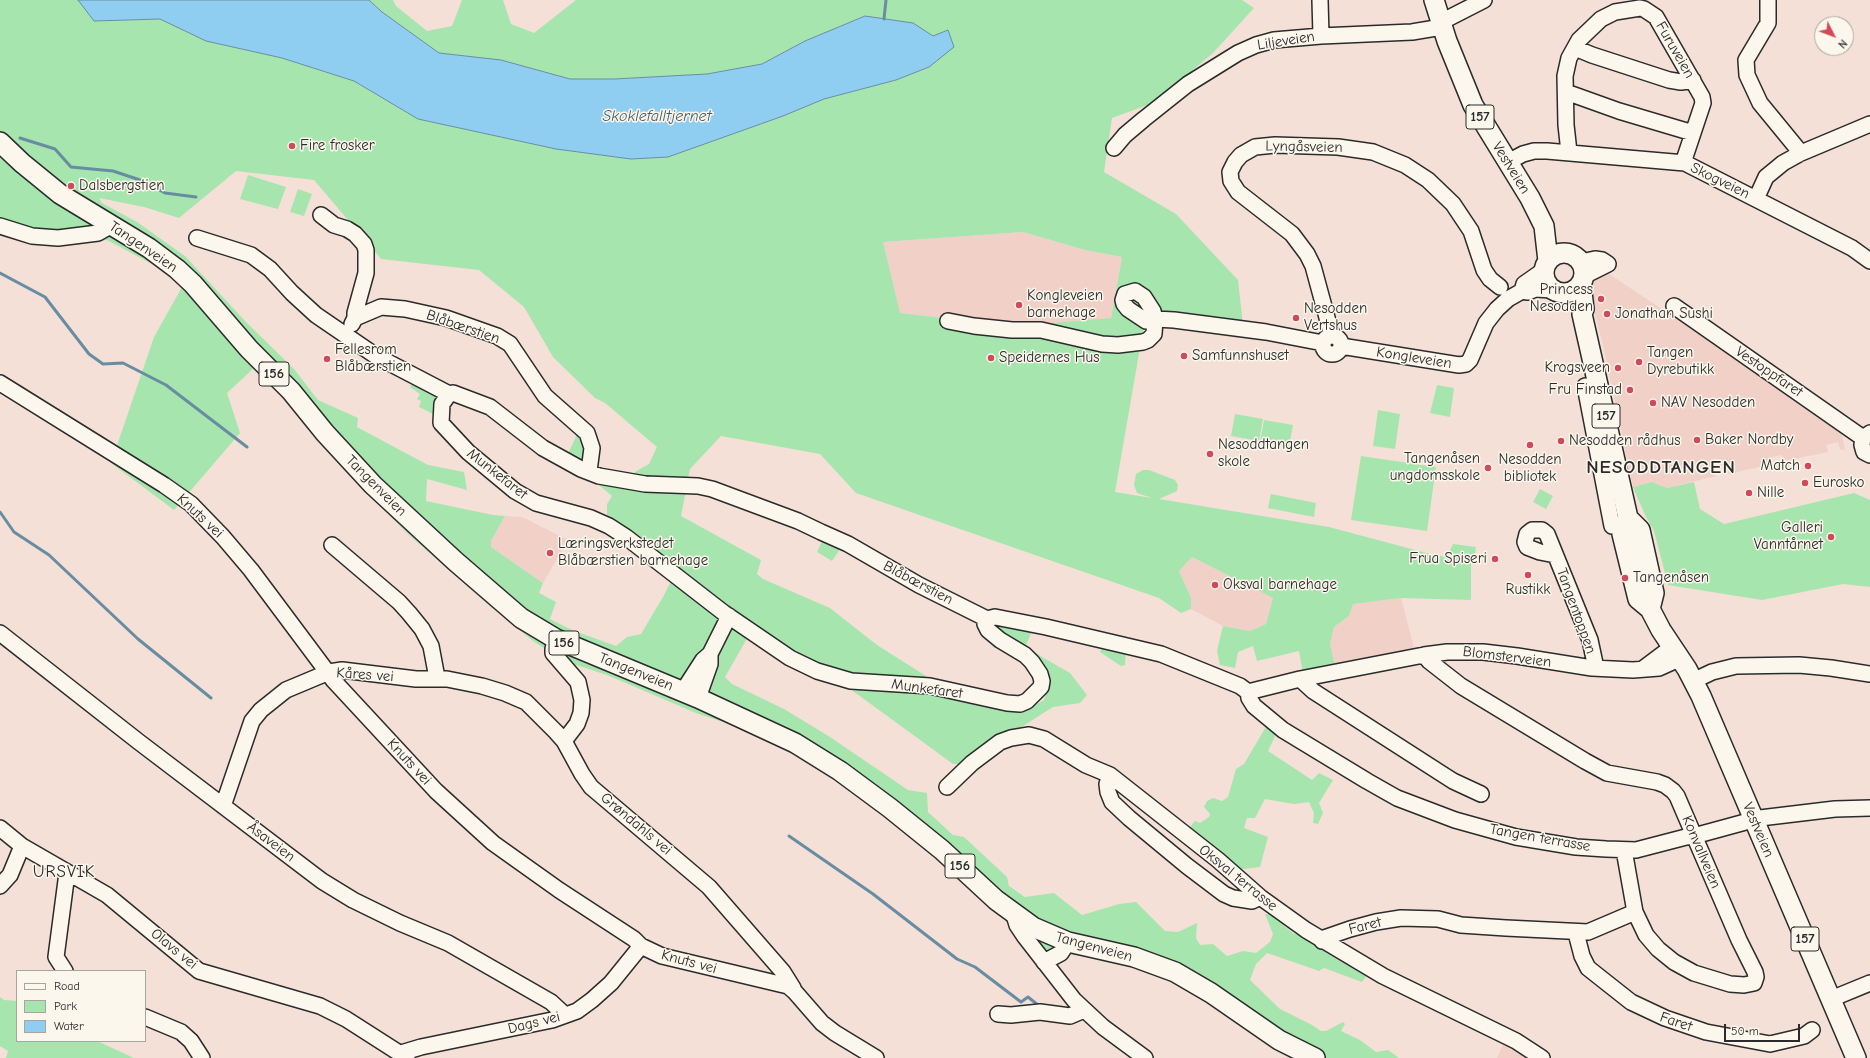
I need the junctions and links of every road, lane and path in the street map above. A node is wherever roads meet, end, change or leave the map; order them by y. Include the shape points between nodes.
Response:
1 (1320, 0) edge
2 (1434, 0) edge
3 (1484, 0) edge
4 (1768, 0) edge
5 (1442, 24) junction
6 (1321, 36) junction
7 (1576, 47) junction
8 (1693, 80) junction
9 (1566, 92) junction
10 (1870, 124) edge
11 (1693, 133) junction
12 (0, 142) edge
13 (1114, 148) dead end
14 (1570, 152) junction
15 (1801, 153) junction
16 (1508, 162) junction
17 (1684, 163) junction
18 (1756, 199) junction
19 (321, 215) dead end
20 (112, 225) junction
21 (0, 226) edge
22 (1544, 226) junction
23 (197, 238) dead end
24 (1870, 261) edge
25 (1546, 265) junction
26 (1579, 269) junction
27 (1500, 287) dead end
28 (1522, 291) junction
29 (1558, 292) junction
30 (1674, 306) dead end
31 (1582, 314) junction
32 (355, 318) junction
33 (948, 321) dead end
34 (344, 333) junction
35 (1332, 342) junction
36 (0, 383) edge
37 (1585, 386) dead end
38 (448, 394) junction
39 (1867, 436) edge
40 (1870, 456) edge
41 (589, 471) junction
42 (1620, 522) junction
43 (332, 545) dead end
44 (1556, 555) dead end
45 (729, 616) junction
46 (987, 619) junction
47 (0, 632) edge
48 (556, 639) junction
49 (1676, 652) junction
50 (1424, 655) junction
51 (1596, 668) junction
52 (329, 672) junction
53 (1870, 674) edge
54 (436, 678) junction
55 (1300, 679) junction
56 (1693, 681) junction
57 (1248, 692) junction
58 (691, 695) junction
59 (564, 741) junction
60 (1110, 775) junction
61 (947, 787) dead end
62 (1481, 794) dead end
63 (223, 806) junction
64 (1870, 808) edge
65 (1754, 820) junction
66 (0, 828) edge
67 (1694, 836) junction
68 (22, 846) junction
69 (1624, 850) junction
70 (67, 873) junction
71 (0, 886) edge
72 (1260, 898) junction
73 (1635, 912) junction
74 (1014, 914) junction
75 (1576, 933) junction
76 (1322, 941) junction
77 (1068, 942) junction
78 (641, 946) junction
79 (1044, 962) junction
80 (64, 970) edge
81 (1870, 982) edge
82 (792, 989) junction
83 (1831, 999) junction
84 (1084, 1010) junction
85 (998, 1014) dead end
86 (565, 1015) junction
87 (146, 1016) edge
88 (1812, 1030) dead end
89 (404, 1056) edge
90 (202, 1058) edge
91 (876, 1058) edge
92 (1146, 1058) edge
93 (1315, 1058) edge
94 (1542, 1058) edge
95 (1856, 1058) edge

1 - 6 street
2 - 5 main road, Vestveien / 157
3 - 5 street, Liljeveien
4 - 15 street via 1768,23 1746,60 1747,75 1760,103
5 - 6 street, Liljeveien via 1412,32
5 - 16 main road, Vestveien / 157 via 1473,105
6 - 13 street, Liljeveien via 1274,40 1238,53 1166,101 1125,135
7 - 8 street via 1592,55 1669,80
7 - 8 street, Furuveien via 1589,29 1609,14 1623,9 1644,8 1656,17
7 - 9 street, Furuveien via 1569,58 1565,76
8 - 11 street, Furuveien via 1703,103
9 - 11 street
9 - 14 street, Furuveien via 1566,125
10 - 15 street
11 - 17 street, Furuveien
12 - 20 main road, Tangenveien / 156 via 60,194
14 - 16 street, Skogveien via 1534,151
14 - 17 street, Skogveien
15 - 18 street via 1774,169 1763,182
16 - 22 main road, Vestveien / 157
17 - 18 street, Skogveien
18 - 24 street, Skogveien via 1852,248
19 - 32 street via 334,225 355,234 366,250 366,273
20 - 21 street via 98,233 58,238 32,236
20 - 48 main road, Tangenveien / 156 via 164,258 193,284 249,349 291,391 345,456 400,512 508,608
22 - 25 main road, Vestveien / 157
22 - 26 main road, Vestveien / 157 via 1553,230
23 - 34 street, Blåbærstien via 251,255 270,269 316,315
25 - 26 main road via 1558,254
25 - 28 street, Kongleveien via 1524,284
25 - 29 main road, 157 via 1545,280
26 - 29 main road via 1572,291
26 - 31 main road, Vestveien / 157 via 1584,308
27 - 35 street, Lyngåsveien via 1484,270 1470,231 1453,204 1433,184 1405,165 1373,152 1338,146 1275,144 1255,147 1235,162 1230,172 1231,181 1238,192 1292,234 1307,254 1313,266
28 - 29 street, Kongleveien via 1528,292 1535,288
28 - 35 street, Kongleveien via 1508,299 1491,316 1466,364 1459,365
29 - 31 main road, 157
30 - 39 street, Vestoppfaret
31 - 42 main road, Vestveien / 157
32 - 34 street
32 - 41 street, Blåbærstien via 381,307 405,309 446,318 497,336 510,344 545,396 587,433 592,448
33 - 35 street, Kongleveien via 1012,330 1041,330 1102,344 1118,345 1148,340 1154,334 1155,319
34 - 38 street, Blåbærstien via 376,356
36 - 52 street, Knuts vei via 191,504 251,570
37 - 42 street
38 - 41 street, Blåbærstien via 453,393 490,407 543,448
38 - 45 street, Munkefaret via 442,404 441,423 468,452 515,491 536,503 591,518 609,526
39 - 40 street via 1862,449
41 - 46 street, Blåbærstien via 599,476 645,484 712,489 772,511 848,544 896,573
42 - 49 main road, Vestveien / 157 via 1640,530 1654,593 1650,609
43 - 54 street via 399,602 422,629 431,646
44 - 51 street, Tangentoppen via 1590,640
45 - 46 street, Munkefaret via 790,658 835,677 866,683 930,686 1008,703 1020,704 1027,701 1041,687 1040,674 1025,655 988,630
45 - 58 street via 710,654 703,660
46 - 57 street, Blåbærstien via 995,617 1046,627 1161,654 1240,686
47 - 63 street, Åsaveien
48 - 58 main road, Tangenveien / 156
48 - 59 street via 553,653 578,682 582,700 577,724
49 - 51 street, Blomsterveien via 1644,668
49 - 56 main road, Vestveien / 157
50 - 51 street, Blomsterveien via 1463,651 1483,652
50 - 55 street, Blomsterveien
50 - 67 street, Konvallveien via 1461,686 1607,773 1665,785 1676,796
52 - 54 street, Kåres vei via 342,670 416,679
52 - 63 street, Kåres vei via 286,690 261,710 252,721
52 - 78 street, Knuts vei via 334,681 383,734 465,819 493,843
53 - 56 street via 1799,665 1736,666 1712,672
54 - 59 street, Kåres vei via 482,686 521,699 532,706
55 - 57 street, Blomsterveien
55 - 62 street via 1313,692 1453,781
56 - 65 main road, Vestveien / 157
57 - 69 street, Tangen terrasse via 1254,706 1283,730 1397,798 1455,820 1516,837 1576,847
58 - 74 main road, Tangenveien / 156 via 794,743 840,771 916,828
59 - 82 street, Grøndahls vei via 591,787 709,887 783,972
60 - 61 street, Oksval terrasse via 1086,765 1044,739 1025,736 1011,738 991,748
60 - 72 street, Oksval terrasse via 1218,860
60 - 72 street via 1107,784 1112,802 1187,866 1233,898 1252,901
63 - 86 street, Åsaveien via 342,894 448,942 551,1002
64 - 65 street, Tangen terrasse via 1834,809
65 - 67 street, Tangen terrasse
65 - 83 main road, Vestveien / 157
66 - 68 street, Olavs vei
67 - 69 street, Tangen terrasse via 1636,850
67 - 73 street, Konvallveien via 1755,972 1754,983 1730,984 1681,967 1652,943
68 - 70 street, Olavs vei
68 - 71 street via 10,875
69 - 73 street, Konvallveien
70 - 80 street via 56,957
70 - 89 street, Olavs vei via 107,895 199,971 320,1006 346,1019
72 - 76 street, Oksval terrasse
73 - 75 street, Faret via 1588,932
74 - 77 main road, Tangenveien / 156 via 1042,932
74 - 79 street via 1018,925
75 - 76 street, Faret via 1461,925 1438,919 1401,918 1350,929
75 - 88 street, Faret via 1582,956 1592,971 1631,1002 1665,1018 1706,1032 1770,1044 1804,1036
76 - 94 street, Oksval terrasse via 1383,976 1516,1041
77 - 79 street via 1061,953
77 - 93 main road, Tangenveien / 156 via 1134,957 1175,972 1211,993 1279,1040
78 - 82 street, Knuts vei via 662,956 774,982
78 - 86 street, Dags vei via 611,983 583,1008
79 - 84 street
81 - 83 street
82 - 91 street, Knuts vei via 822,1023
83 - 95 main road, Vestveien / 157
84 - 85 street via 1070,1016 1040,1012
84 - 92 street
86 - 89 street, Dags vei via 544,1022 421,1047
87 - 90 street via 181,1032 191,1041

